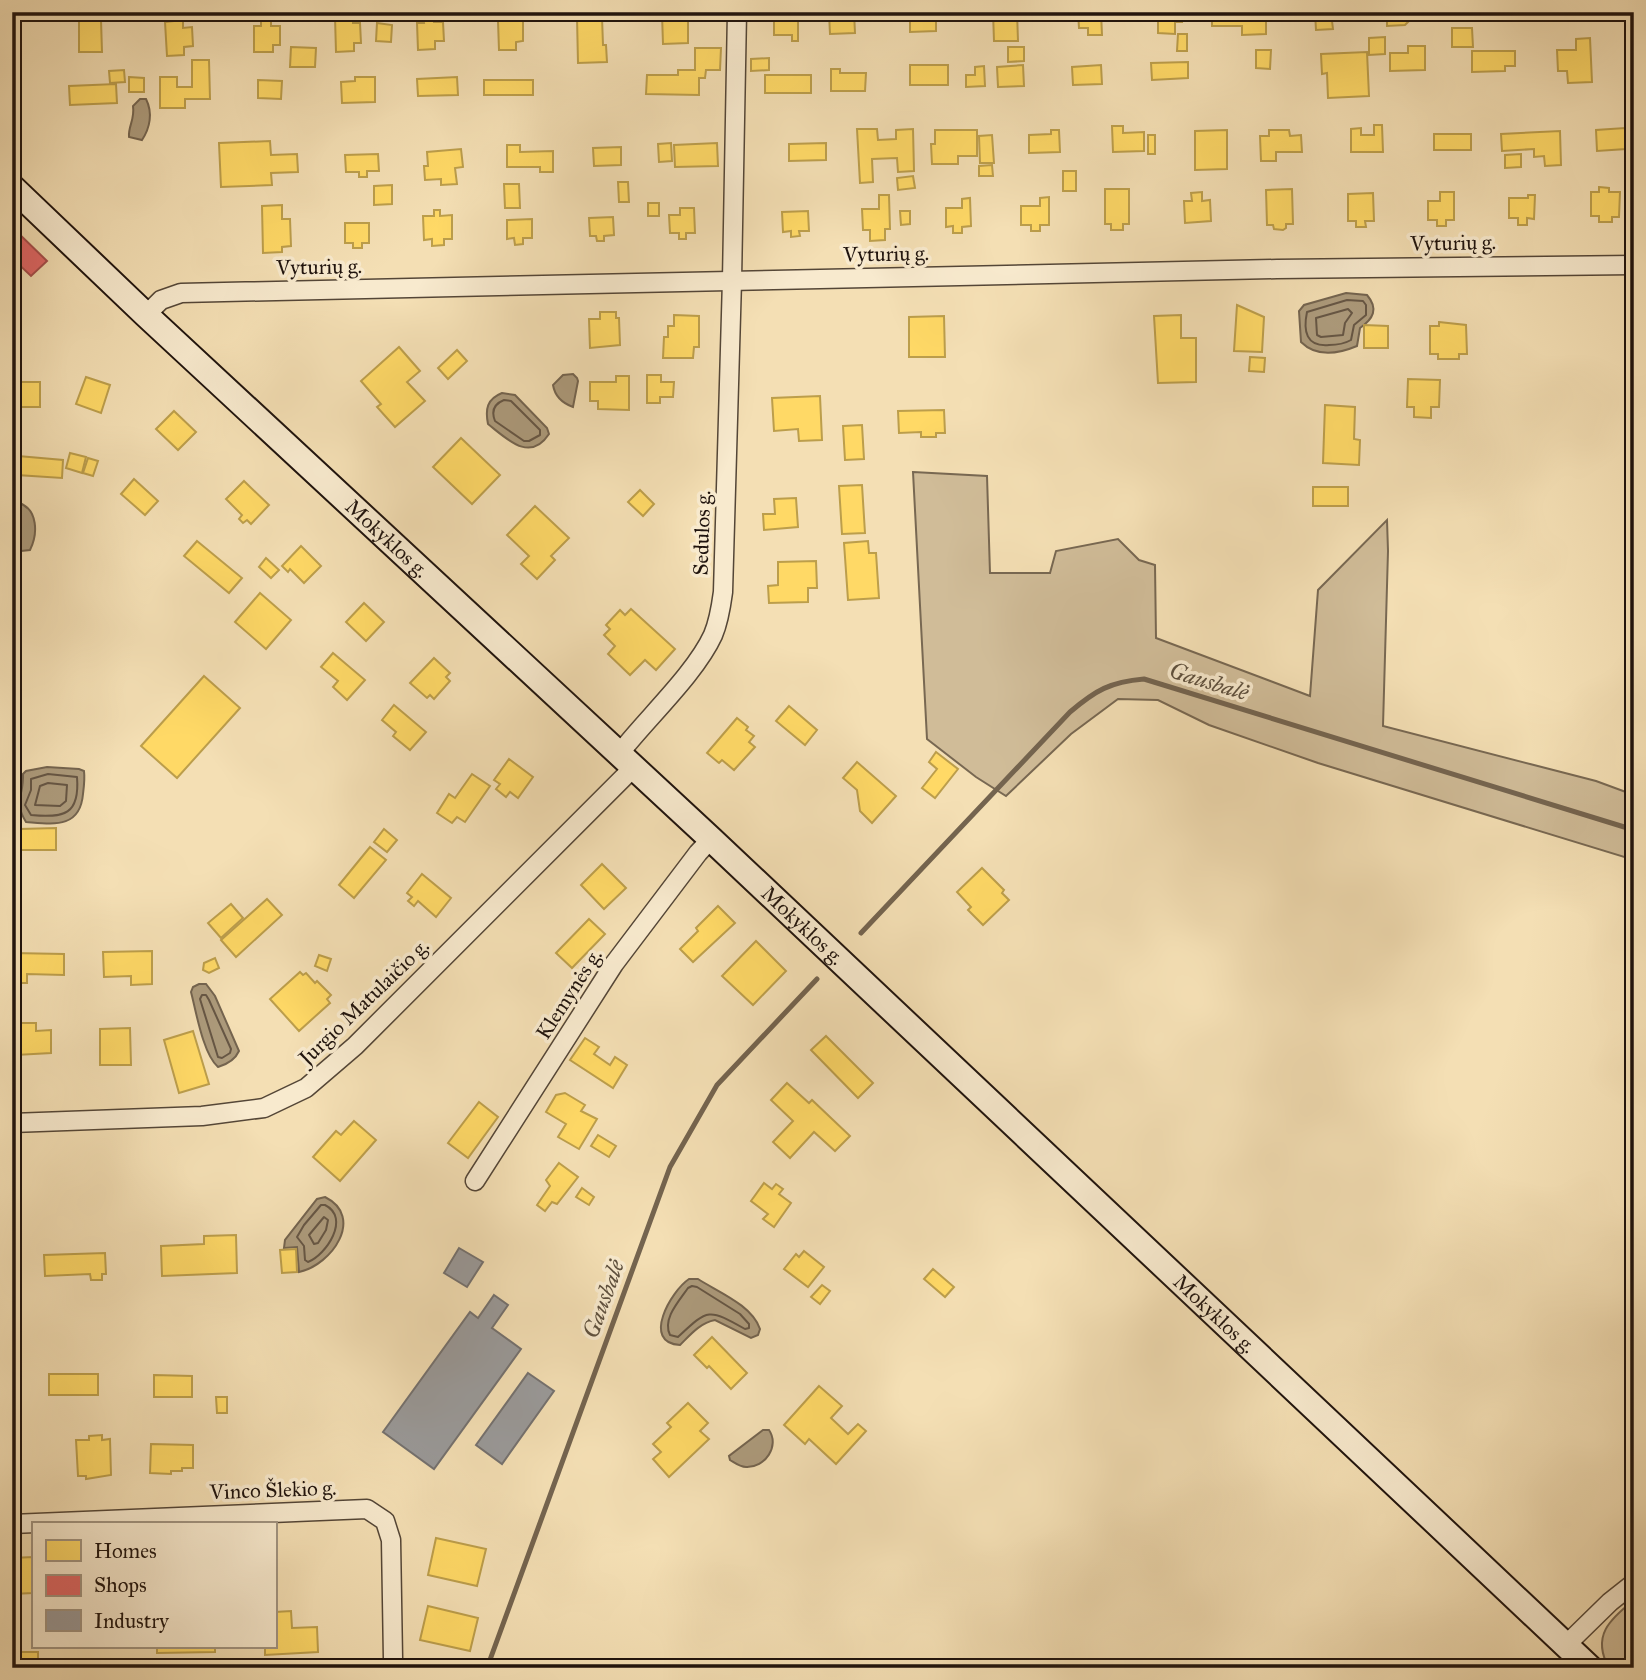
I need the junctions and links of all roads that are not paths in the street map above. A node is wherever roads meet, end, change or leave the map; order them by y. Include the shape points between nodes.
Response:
1 (737, 12) edge
2 (12, 187) edge
3 (1634, 265) edge
4 (732, 280) junction
5 (146, 315) junction
6 (627, 761) junction
7 (711, 839) junction
8 (12, 1123) edge
9 (475, 1181) dead end
10 (59, 1522) edge
11 (32, 1523) edge
12 (12, 1524) edge
13 (1634, 1583) edge
14 (1566, 1645) junction
15 (391, 1668) edge
16 (1590, 1668) edge

1 - 4 street, Sedulos g.
2 - 5 main road, Mokyklos g.
3 - 4 street, Vyturių g.
4 - 5 street, Vyturių g. via 181,293 161,300
4 - 6 street, Sedulos g. via 720,616 698,661
5 - 6 main road, Mokyklos g.
6 - 7 main road, Mokyklos g.
6 - 8 street, Jurgio Matulaičio g. via 355,1046 306,1088 264,1108 202,1116
7 - 9 street, Klemynės g. via 614,964
7 - 14 main road, Mokyklos g.
10 - 15 street, Vinco Šlekio g. via 367,1509 385,1521 391,1540
11 - 12 street, Vinco Šlekio g.
13 - 14 street
14 - 16 main road, Mokyklos g.

